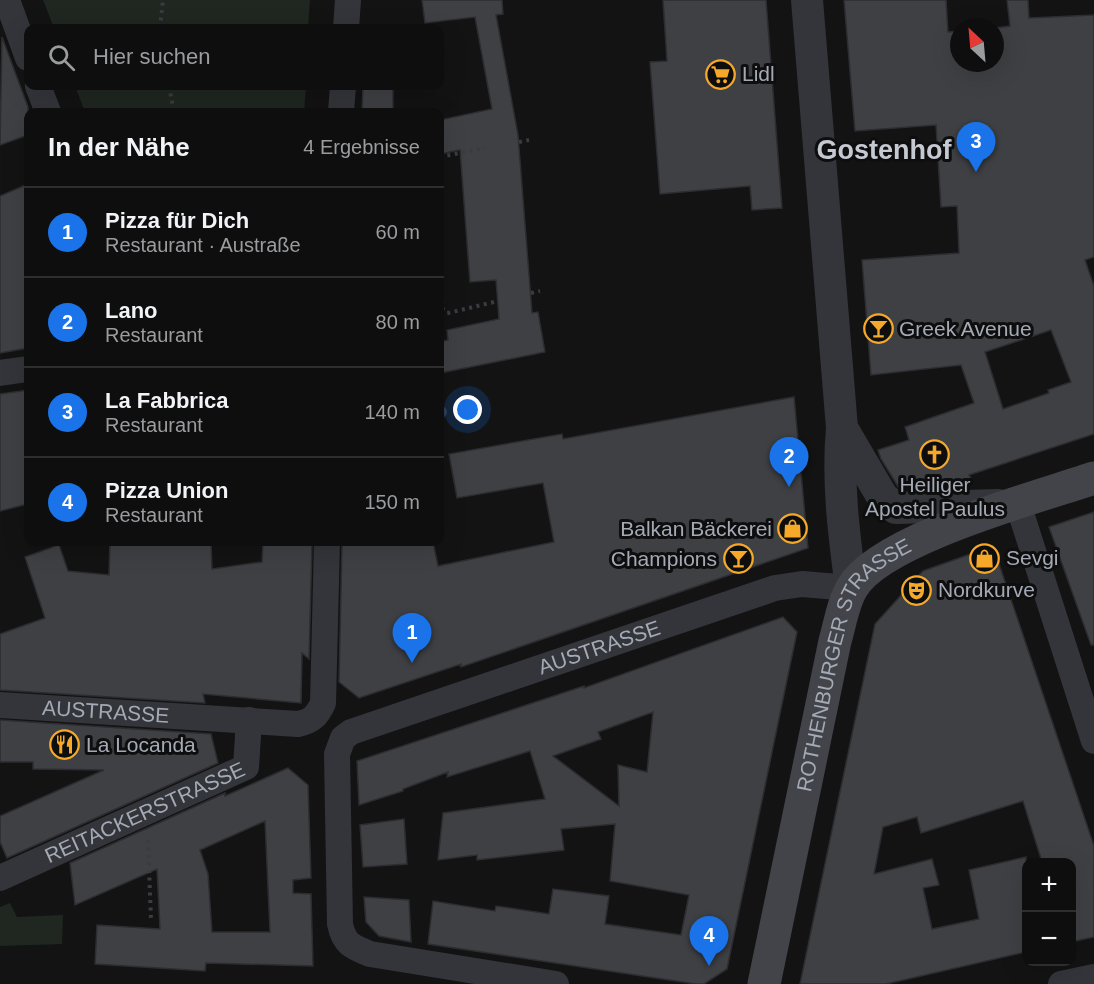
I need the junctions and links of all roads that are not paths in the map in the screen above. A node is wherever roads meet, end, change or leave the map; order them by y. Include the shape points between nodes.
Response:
1 (7, 0) edge
2 (348, 0) edge
3 (807, 0) edge
4 (346, 24) edge
5 (24, 47) edge
6 (40, 90) edge
7 (343, 90) edge
8 (46, 108) edge
9 (341, 108) edge
10 (24, 370) edge
11 (0, 373) edge
12 (842, 428) junction
13 (1094, 478) edge
14 (1018, 504) junction
15 (327, 546) edge
16 (851, 588) junction
17 (0, 705) edge
18 (249, 720) junction
19 (1094, 741) edge
20 (0, 878) edge
21 (1094, 977) edge
22 (556, 984) edge
23 (764, 984) edge
24 (1061, 984) edge

1 - 5 street
2 - 4 street
3 - 12 street
6 - 8 street
7 - 9 street
10 - 11 street
12 - 14 street via 883,498 896,508
12 - 16 street via 839,460
13 - 14 main road, ROTHENBURGER STRASSE
14 - 16 main road, ROTHENBURGER STRASSE via 888,556
14 - 19 street
15 - 18 street, AUSTRASSE via 323,703 309,722
16 - 22 street, AUSTRASSE via 802,584 775,588 351,732 344,738 337,754 340,924 349,946 370,954
16 - 23 main road, ROTHENBURGER STRASSE via 835,640
17 - 18 street, AUSTRASSE
18 - 20 street, REITACKERSTRASSE via 246,767
21 - 24 street

